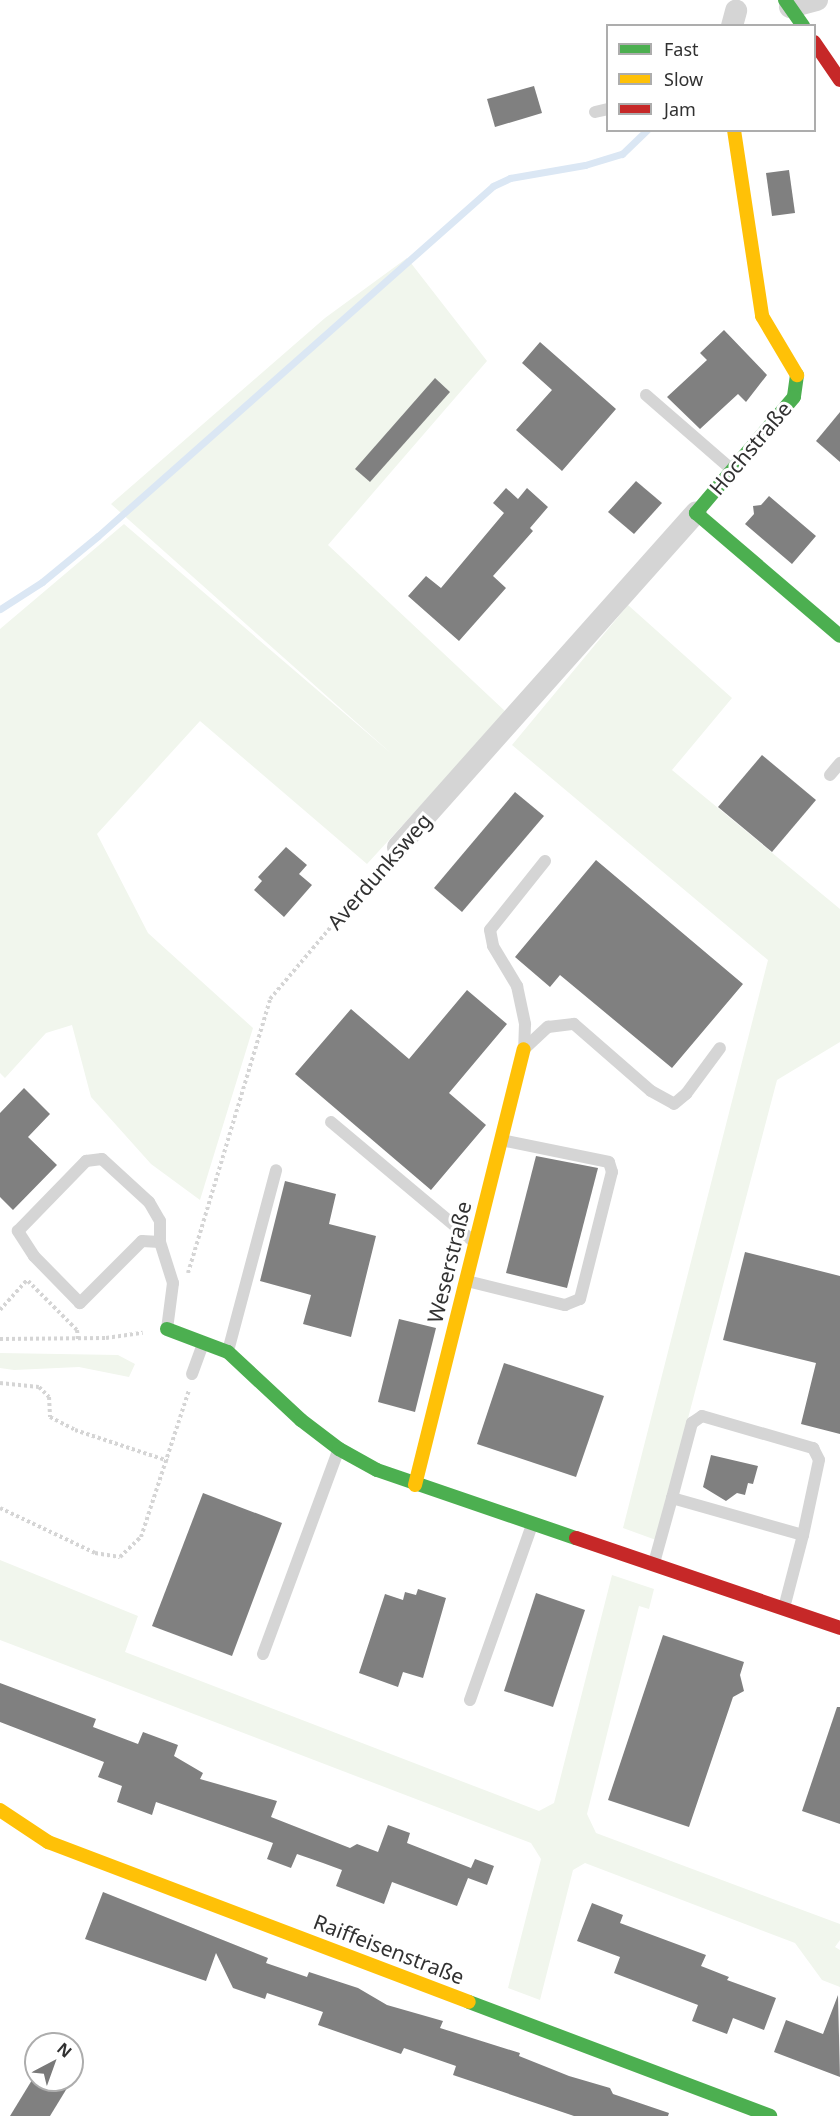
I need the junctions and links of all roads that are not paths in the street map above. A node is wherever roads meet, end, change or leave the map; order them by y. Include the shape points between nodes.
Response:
1 (817, 0) edge
2 (793, 11) edge
3 (816, 45) edge
4 (840, 80) edge
5 (734, 132) edge
6 (646, 395) dead end
7 (731, 470) junction
8 (696, 513) junction
9 (840, 636) edge
10 (840, 763) edge
11 (830, 775) dead end
12 (398, 847) road end
13 (545, 861) dead end
14 (720, 1048) dead end
15 (524, 1049) junction
16 (331, 1122) dead end
17 (501, 1140) junction
18 (276, 1170) dead end
19 (160, 1242) junction
20 (475, 1243) junction
21 (466, 1281) junction
22 (167, 1329) joint
23 (203, 1342) junction
24 (228, 1352) junction
25 (192, 1374) road end
26 (339, 1449) junction
27 (415, 1485) junction
28 (672, 1498) junction
29 (532, 1524) junction
30 (803, 1534) junction
31 (654, 1564) junction
32 (784, 1609) junction
33 (840, 1628) edge
34 (263, 1654) dead end
35 (470, 1700) dead end
36 (0, 1810) edge
37 (770, 2116) edge

1 - 2 street
3 - 4 street
5 - 7 street, Hochstraße via 762,316 798,377 794,397
6 - 7 lane
7 - 8 street, Hochstraße
8 - 9 street, Hochstraße
8 - 12 street, Averdunksweg
10 - 11 lane
13 - 15 lane via 490,930 493,946 517,986 525,1024
14 - 15 lane via 686,1095 674,1104 651,1090 574,1024 548,1027
15 - 17 street, Weserstraße
16 - 20 lane
17 - 20 street, Weserstraße
17 - 21 lane via 609,1162 612,1172 580,1299 565,1305
18 - 24 lane
19 - 19 lane via 160,1221 149,1202 102,1160 86,1161 18,1231 34,1256 80,1303 142,1241
19 - 22 lane via 173,1283
20 - 21 street, Weserstraße
21 - 27 street, Weserstraße
22 - 23 street
23 - 24 street
23 - 25 lane
24 - 26 street via 301,1420
26 - 27 street
26 - 34 lane
27 - 29 street
28 - 30 lane
28 - 30 lane via 692,1423 702,1416 813,1448 819,1460
28 - 31 lane
29 - 31 street
29 - 35 lane
30 - 32 lane
31 - 32 street
32 - 33 street
36 - 37 street, Raiffeisenstraße via 48,1842

